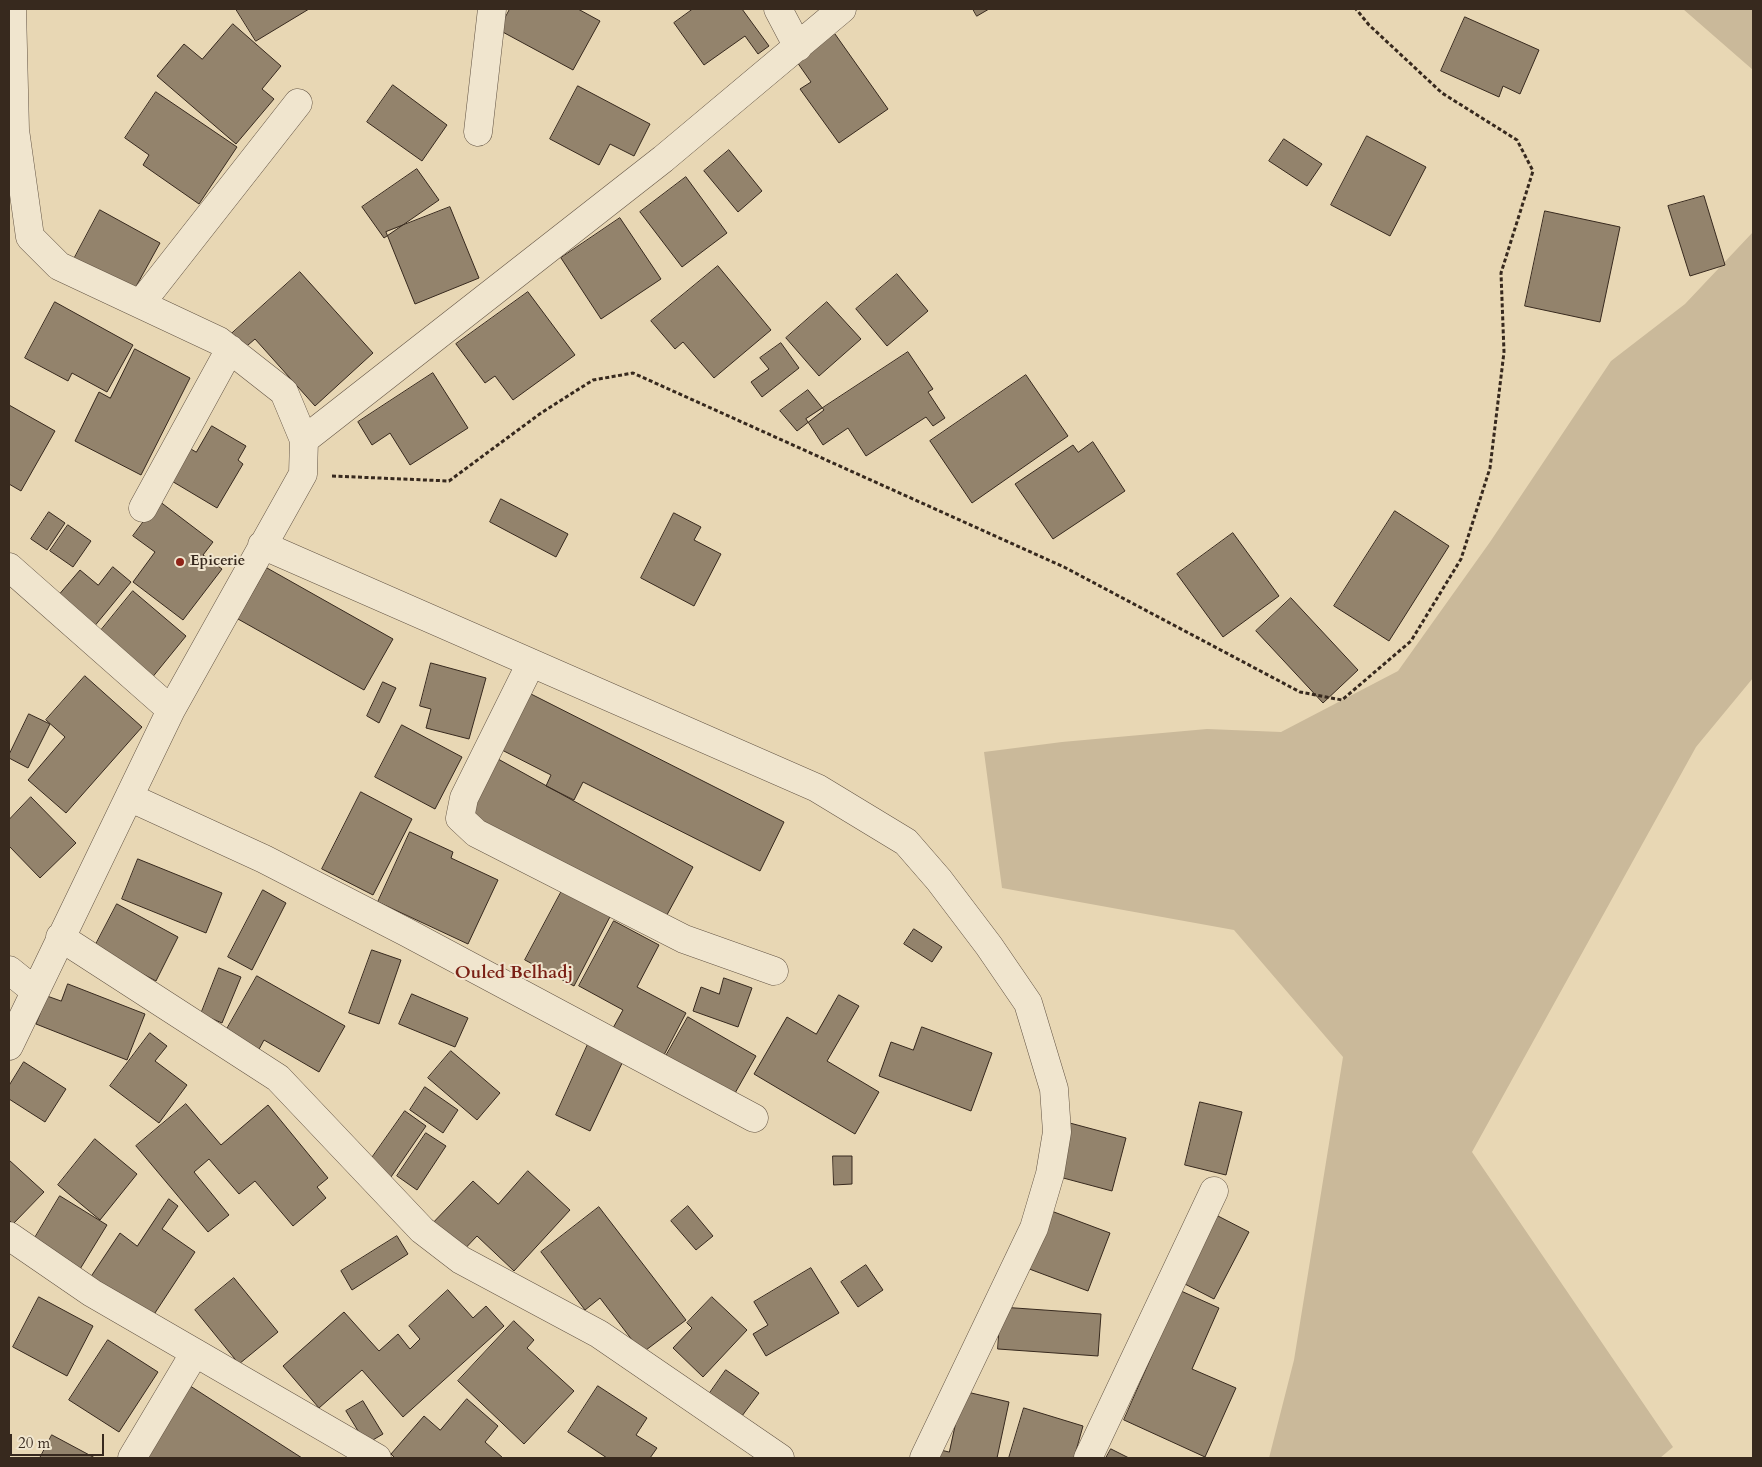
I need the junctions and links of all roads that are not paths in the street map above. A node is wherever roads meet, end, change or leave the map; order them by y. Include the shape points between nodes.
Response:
1 (12, 9) edge
2 (492, 9) edge
3 (778, 9) edge
4 (842, 9) edge
5 (798, 47) junction
6 (298, 103) dead end
7 (478, 132) dead end
8 (141, 303) junction
9 (230, 349) junction
10 (304, 440) junction
11 (142, 508) dead end
12 (262, 545) junction
13 (9, 567) edge
14 (531, 663) junction
15 (171, 710) junction
16 (131, 798) junction
17 (60, 937) junction
18 (9, 970) edge
19 (774, 971) dead end
20 (35, 991) junction
21 (9, 1046) edge
22 (754, 1118) dead end
23 (1214, 1191) dead end
24 (9, 1236) edge
25 (194, 1354) junction
26 (132, 1458) edge
27 (377, 1458) edge
28 (780, 1458) edge
29 (924, 1458) edge
30 (1088, 1458) edge

1 - 8 street via 15,130 30,237 59,266
2 - 7 street
3 - 5 street
4 - 5 street
5 - 10 street via 663,158
6 - 8 street
8 - 9 street
9 - 10 street via 284,392
9 - 11 street
10 - 12 street via 303,474
12 - 14 street
12 - 15 street
13 - 15 street
14 - 19 street via 464,798 460,818 476,833 684,939
14 - 29 street via 817,788 906,842 978,931 1028,1003 1054,1089 1057,1132 1050,1174 1034,1228
15 - 16 street
16 - 17 street
16 - 22 street via 264,860 406,932
17 - 20 street
17 - 28 street via 278,1078 422,1230 461,1260 599,1334
18 - 20 street
20 - 21 street
23 - 30 street
24 - 25 street via 92,1293
25 - 26 street
25 - 27 street

